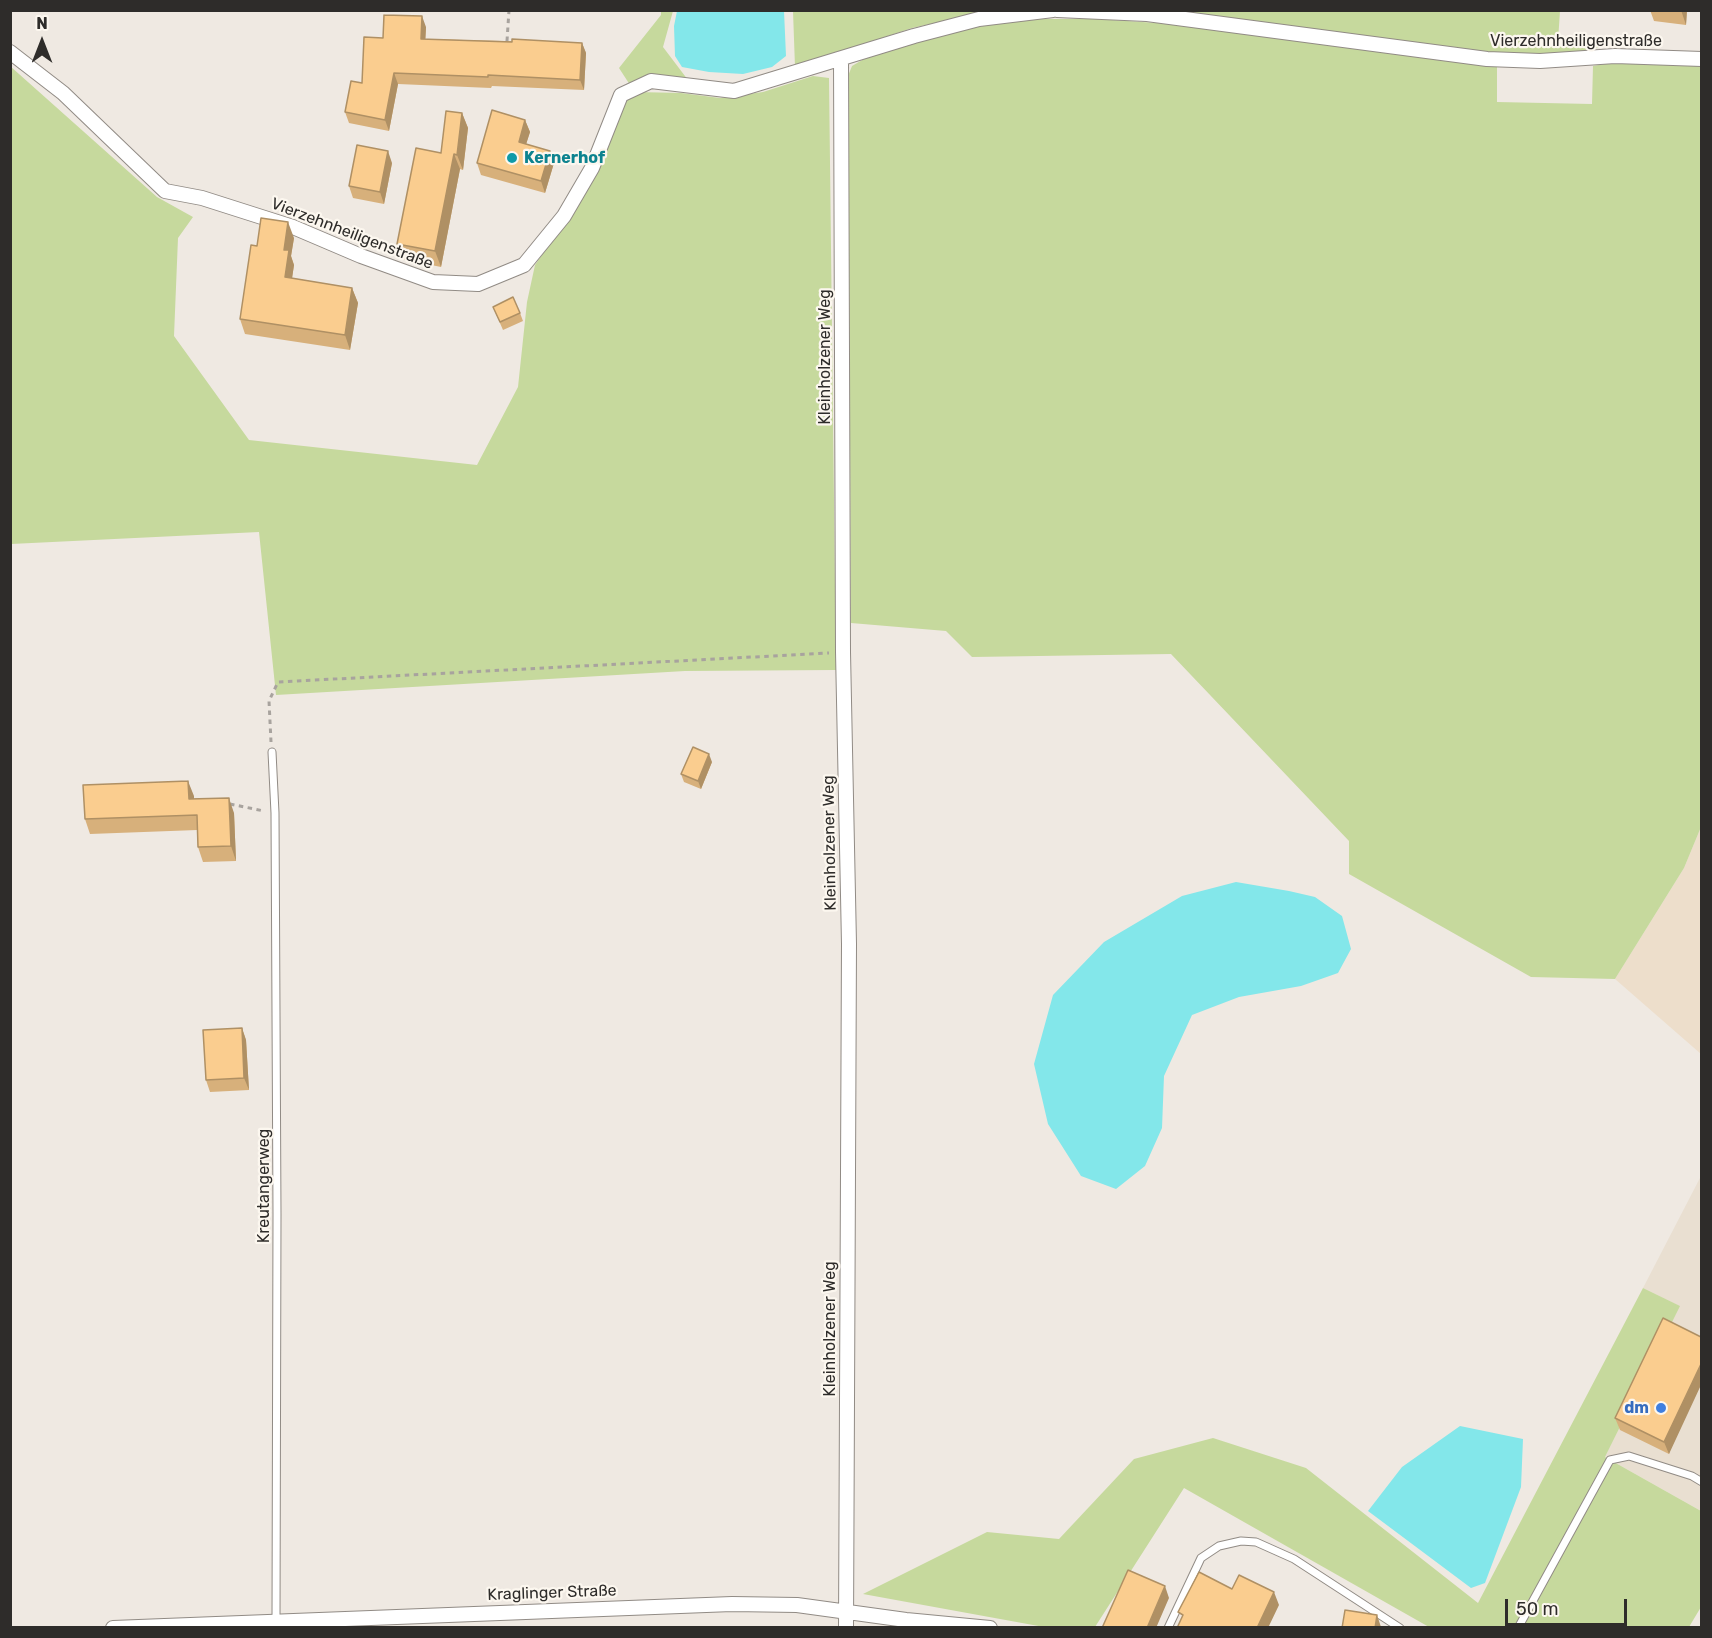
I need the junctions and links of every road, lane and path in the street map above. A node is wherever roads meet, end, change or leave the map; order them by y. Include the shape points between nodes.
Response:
1 (509, 10) edge
2 (1055, 10) edge
3 (507, 41) edge
4 (10, 52) edge
5 (841, 59) junction
6 (1701, 59) edge
7 (843, 652) junction
8 (272, 752) joint
9 (219, 803) edge
10 (275, 813) junction
11 (1701, 1482) edge
12 (845, 1612) junction
13 (276, 1620) junction
14 (113, 1628) edge
15 (846, 1628) edge
16 (990, 1628) edge
17 (1168, 1628) edge
18 (1400, 1628) edge
19 (1518, 1628) edge

1 - 3 path
2 - 5 street, Vierzehnheiligenstraße via 979,19
2 - 6 street, Vierzehnheiligenstraße via 1147,14 1487,59
4 - 5 street, Vierzehnheiligenstraße via 63,93 165,191 202,198 292,227 433,282 478,284 524,266 564,216 592,168 621,95 651,81 734,91
5 - 7 street, Kleinholzener Weg
7 - 8 path via 278,682 269,701
7 - 12 street, Kleinholzener Weg via 849,944
8 - 10 lane, Kreutangerweg
9 - 10 path
10 - 13 lane, Kreutangerweg
11 - 19 lane via 1629,1456 1610,1460
12 - 13 street, Kraglinger Straße via 797,1605 732,1604
12 - 15 street, Kleinholzener Weg
12 - 16 street, Kraglinger Straße
13 - 14 street, Kraglinger Straße
17 - 18 lane via 1202,1558 1219,1546 1240,1541 1256,1542 1294,1558

